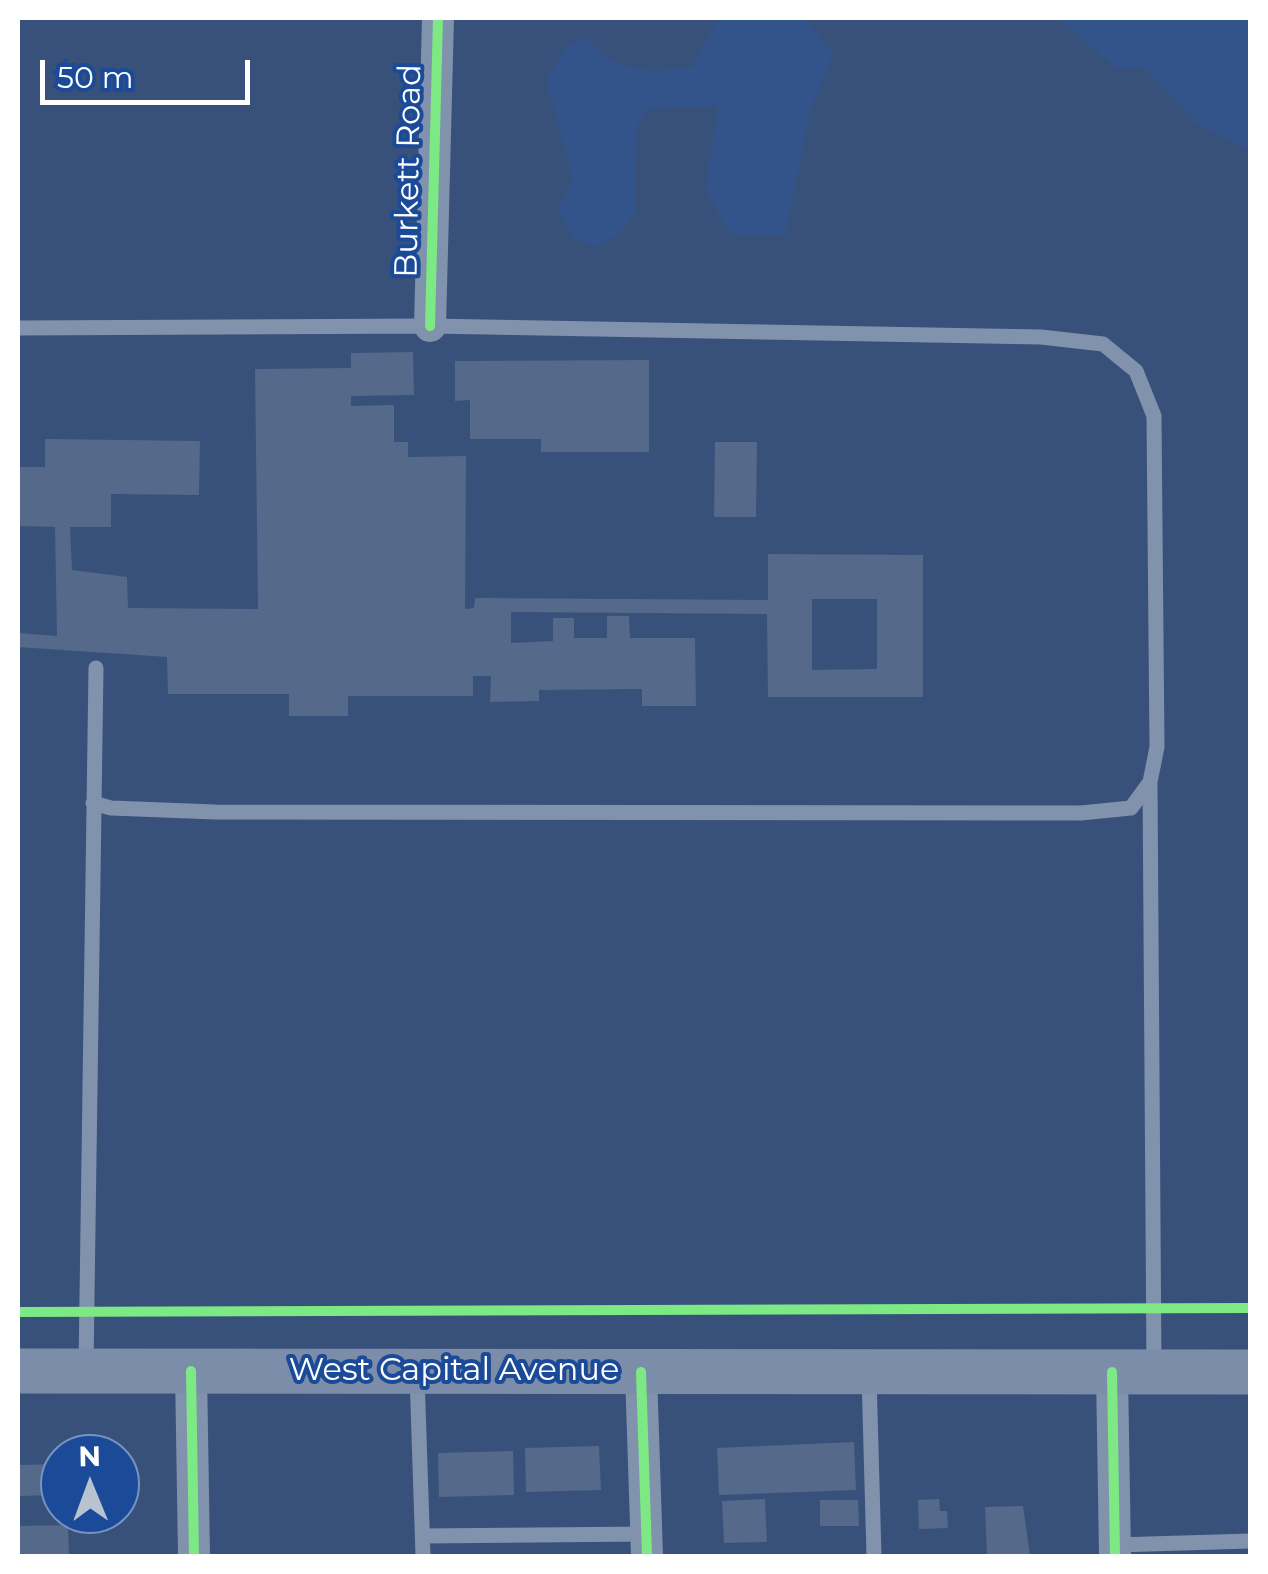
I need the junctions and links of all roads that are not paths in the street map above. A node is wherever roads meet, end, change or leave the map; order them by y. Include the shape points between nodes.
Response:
1 (438, 18) edge
2 (430, 326) junction
3 (18, 328) edge
4 (96, 668) dead end
5 (1150, 782) junction
6 (93, 803) junction
7 (86, 1371) junction
8 (191, 1371) junction
9 (417, 1371) junction
10 (18, 1372) edge
11 (641, 1372) junction
12 (869, 1372) junction
13 (1133, 1372) junction
14 (1250, 1372) edge
15 (423, 1536) junction
16 (1250, 1541) edge
17 (647, 1545) edge
18 (1115, 1551) edge
19 (194, 1556) edge
20 (423, 1556) edge
21 (874, 1556) edge

1 - 2 street, Burkett Road
2 - 3 lane
2 - 5 lane via 1041,337 1104,344 1136,371 1154,416 1158,748
4 - 6 lane
5 - 6 lane via 1131,808 1081,813 215,812
5 - 13 lane
6 - 7 lane
7 - 8 main road, West Capital Avenue
7 - 10 main road, West Capital Avenue
8 - 9 main road, West Capital Avenue
8 - 19 street
9 - 11 main road, West Capital Avenue
9 - 15 lane
11 - 12 main road, West Capital Avenue
11 - 17 street
12 - 13 main road, West Capital Avenue
12 - 21 lane
13 - 14 main road, West Capital Avenue
13 - 18 street
15 - 17 lane
15 - 20 lane
16 - 18 lane

